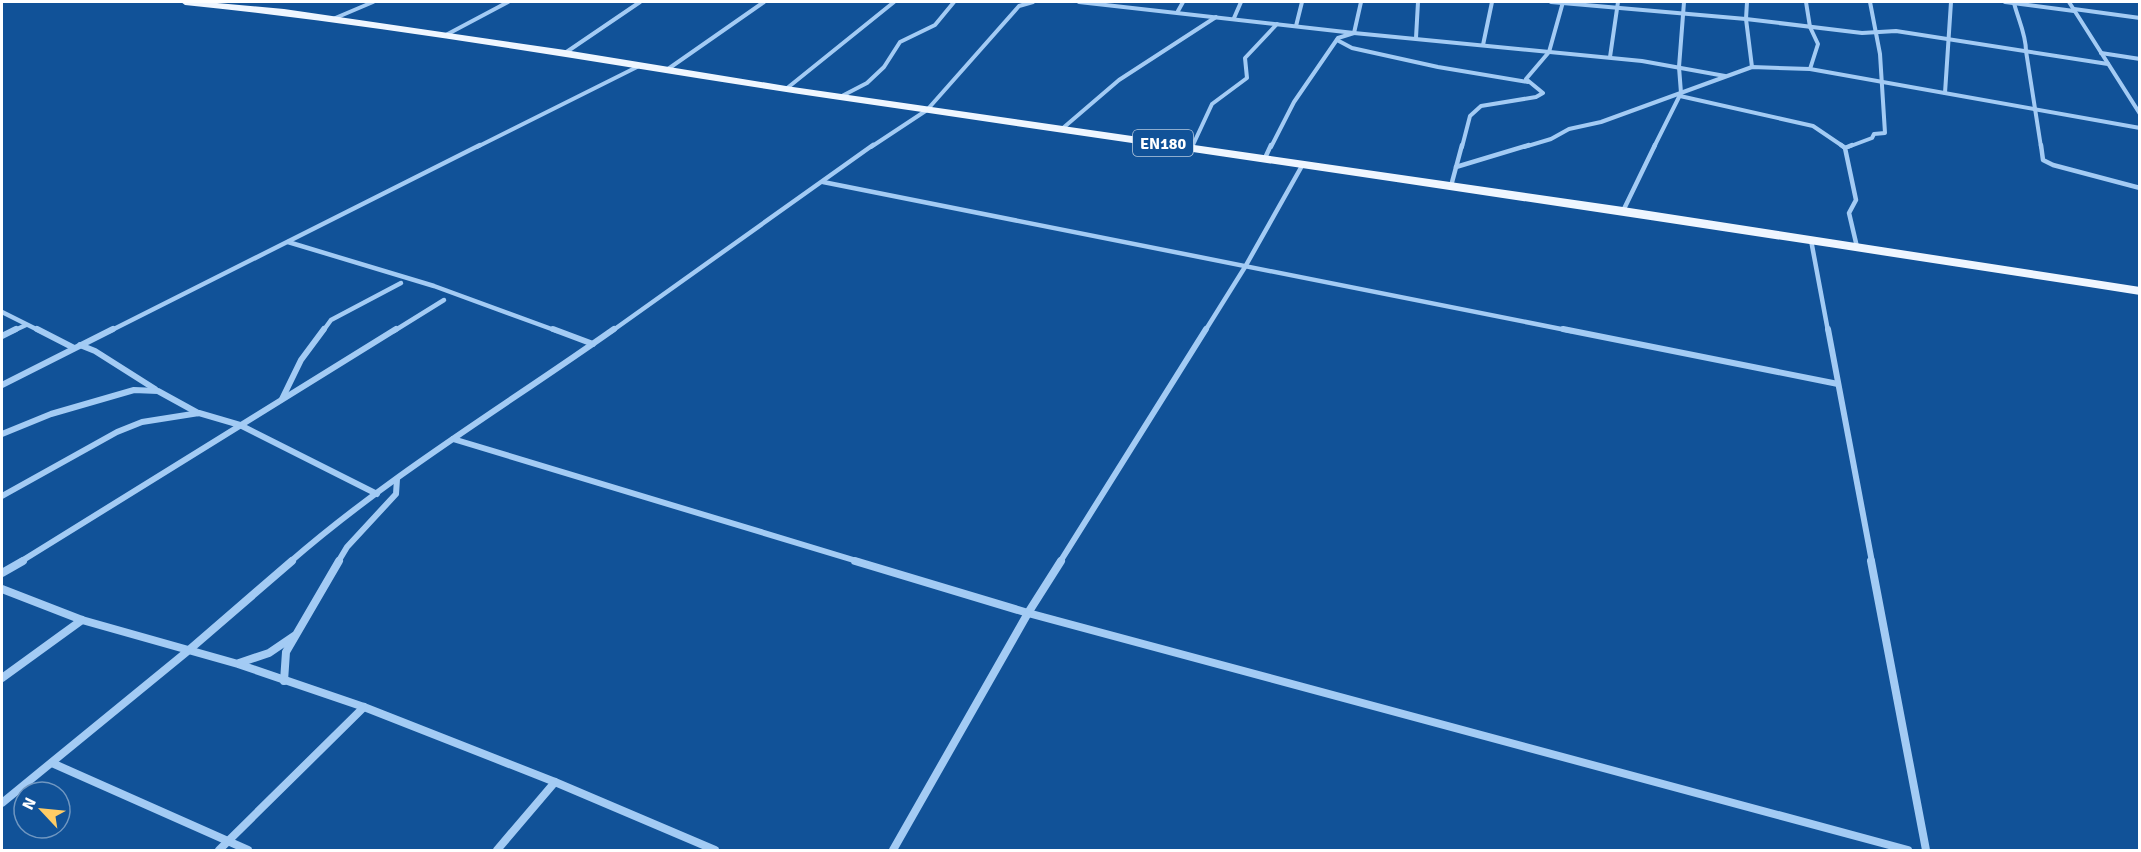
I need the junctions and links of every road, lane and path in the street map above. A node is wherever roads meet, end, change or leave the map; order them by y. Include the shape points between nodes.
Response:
1 (185, 2) edge
2 (204, 2) edge
3 (373, 2) edge
4 (508, 2) edge
5 (640, 2) edge
6 (764, 2) edge
7 (894, 2) edge
8 (954, 2) edge
9 (1033, 2) edge
10 (1079, 2) edge
11 (1182, 2) edge
12 (1241, 2) edge
13 (1302, 2) edge
14 (1361, 2) edge
15 (1418, 2) edge
16 (1492, 2) edge
17 (1551, 2) edge
18 (1563, 2) edge
19 (1618, 2) edge
20 (1684, 2) edge
21 (1746, 2) edge
22 (1806, 2) edge
23 (1870, 2) edge
24 (1951, 2) edge
25 (2005, 2) edge
26 (2069, 2) edge
27 (2014, 3) edge
28 (1123, 4) edge
29 (1616, 9) junction
30 (2074, 10) junction
31 (1178, 11) junction
32 (1682, 14) junction
33 (1217, 16) junction
34 (1234, 18) junction
35 (2139, 18) edge
36 (332, 19) junction
37 (1746, 19) junction
38 (1277, 24) junction
39 (1296, 26) junction
40 (1810, 27) junction
41 (1354, 33) junction
42 (1875, 33) junction
43 (443, 36) junction
44 (1416, 38) junction
45 (1950, 39) junction
46 (1336, 40) junction
47 (1483, 45) junction
48 (2026, 51) junction
49 (1549, 52) junction
50 (565, 53) junction
51 (2101, 53) junction
52 (1610, 57) junction
53 (2139, 59) edge
54 (2108, 64) junction
55 (641, 65) junction
56 (1679, 67) junction
57 (1752, 67) junction
58 (668, 69) junction
59 (1810, 69) junction
60 (1725, 76) junction
61 (1529, 82) junction
62 (1882, 83) junction
63 (786, 89) junction
64 (1945, 93) junction
65 (1680, 94) junction
66 (840, 97) junction
67 (2034, 109) junction
68 (2138, 109) edge
69 (927, 110) junction
70 (2139, 114) edge
71 (1063, 128) junction
72 (2139, 128) edge
73 (1192, 147) junction
74 (1845, 148) junction
75 (1265, 158) junction
76 (1303, 164) junction
77 (1456, 167) junction
78 (823, 182) junction
79 (1451, 186) junction
80 (2139, 188) edge
81 (1623, 211) junction
82 (1811, 240) junction
83 (288, 242) junction
84 (1857, 247) junction
85 (1245, 267) junction
86 (401, 283) dead end
87 (2139, 291) edge
88 (444, 300) dead end
89 (2, 312) edge
90 (26, 325) junction
91 (2, 336) edge
92 (593, 344) junction
93 (77, 347) junction
94 (1838, 384) junction
95 (2, 385) edge
96 (158, 392) junction
97 (281, 400) junction
98 (199, 413) junction
99 (240, 425) junction
100 (2, 434) edge
101 (453, 438) junction
102 (397, 479) junction
103 (377, 494) junction
104 (2, 496) edge
105 (2, 573) edge
106 (2, 589) edge
107 (1028, 612) junction
108 (82, 620) junction
109 (296, 635) junction
110 (189, 650) junction
111 (238, 664) junction
112 (2, 678) edge
113 (284, 681) junction
114 (364, 707) junction
115 (52, 763) junction
116 (555, 782) junction
117 (2, 803) edge
118 (228, 842) junction
119 (219, 850) edge
120 (248, 850) edge
121 (497, 850) edge
122 (715, 850) edge
123 (893, 850) edge
124 (1908, 850) edge
125 (1926, 850) edge

1 - 2 main road, EN180
2 - 36 main road, EN180
3 - 36 street
4 - 43 street
5 - 50 street
6 - 58 street
7 - 63 street
8 - 66 street via 935,24 900,42 884,67 867,82
9 - 69 street via 1019,6
10 - 28 street
11 - 31 street
12 - 34 street
13 - 39 street
14 - 41 street
15 - 44 street
16 - 47 street
17 - 18 street
18 - 29 street
18 - 49 street
19 - 29 street
20 - 32 street
21 - 37 street
22 - 40 street
23 - 42 street
24 - 45 street
25 - 27 street
26 - 30 street
27 - 30 street
27 - 48 street via 2026,37
28 - 31 street
29 - 32 street
29 - 52 street
30 - 35 street
30 - 51 street
31 - 33 street
32 - 37 street
32 - 56 street
33 - 34 street
33 - 71 street via 1119,80
34 - 38 street
36 - 43 main road, EN180
37 - 40 street
37 - 57 street
38 - 39 street
38 - 73 street via 1245,58 1247,78 1212,104
39 - 41 street
40 - 42 street
40 - 59 street via 1818,45
41 - 44 street
41 - 46 street
42 - 45 street
42 - 62 street
43 - 50 main road, EN180
44 - 47 street
45 - 48 street
45 - 64 street
46 - 61 street via 1438,68
46 - 75 street via 1294,102
47 - 49 street
48 - 54 street
48 - 67 street
49 - 52 street
49 - 61 street via 1526,80
50 - 55 main road, EN180
51 - 53 street
51 - 54 street
52 - 56 street
54 - 68 street
55 - 58 main road, EN180
55 - 83 street
56 - 60 street
56 - 65 street
57 - 59 street
57 - 60 street
58 - 63 main road, EN180
59 - 62 street
60 - 65 street
61 - 77 street via 1543,93 1475,110
62 - 64 street
62 - 74 street via 1885,133
63 - 66 main road, EN180
64 - 67 street
65 - 74 street via 1813,126
65 - 77 street
65 - 81 street
66 - 69 main road, EN180
67 - 72 street
67 - 80 street via 2045,162
68 - 70 street
69 - 71 main road, EN180
69 - 78 street
71 - 73 main road, EN180
73 - 75 main road, EN180
74 - 84 street via 1856,200 1849,213
75 - 76 main road, EN180
76 - 79 main road, EN180
76 - 85 street
77 - 79 street
78 - 85 street
78 - 92 street
79 - 81 main road, EN180
81 - 82 main road, EN180
82 - 84 main road, EN180
82 - 94 street
83 - 92 street via 434,286
83 - 93 street
84 - 87 main road, EN180
85 - 94 street
85 - 107 street
86 - 97 street via 331,320 301,360
88 - 97 street
89 - 90 street
90 - 91 street
90 - 93 street
92 - 101 street
93 - 95 street
93 - 96 street via 95,351
94 - 125 street
96 - 98 street
96 - 100 street via 134,390 88,402
97 - 99 street
98 - 99 street
98 - 104 street via 142,422 117,432
99 - 103 street
99 - 105 street via 135,494
101 - 102 street
101 - 107 street
102 - 103 street
102 - 109 street via 396,494 347,547
103 - 110 street via 328,529
106 - 108 street
107 - 123 street
107 - 124 street
108 - 110 street
108 - 112 street
109 - 111 street via 269,653
109 - 113 street via 286,651
110 - 111 street
110 - 115 street
111 - 113 street
113 - 114 street
114 - 116 street
114 - 118 street
115 - 117 street
115 - 118 street
116 - 121 street
116 - 122 street
118 - 119 street
118 - 120 street

